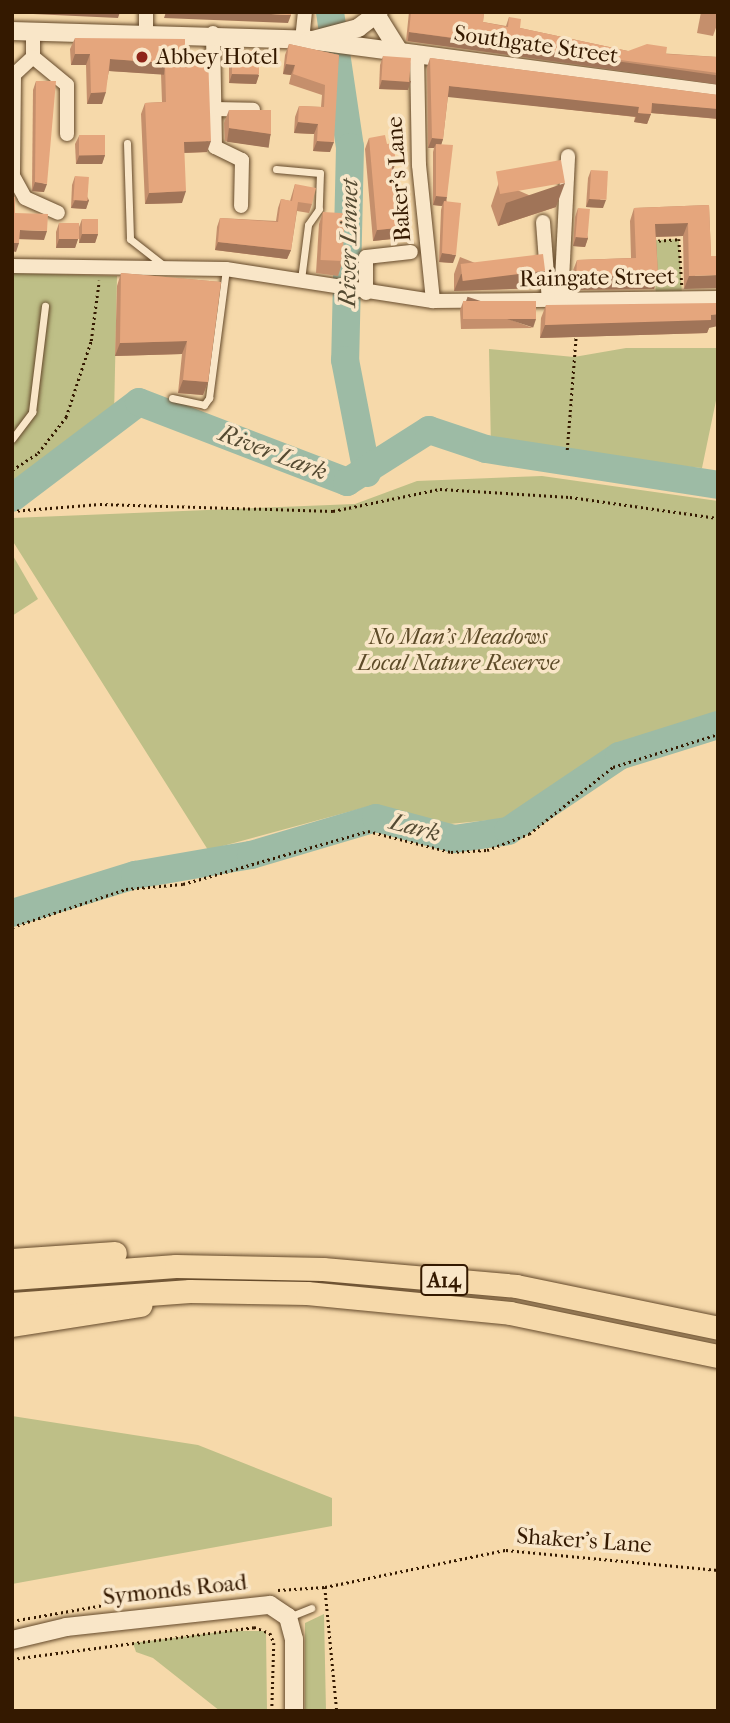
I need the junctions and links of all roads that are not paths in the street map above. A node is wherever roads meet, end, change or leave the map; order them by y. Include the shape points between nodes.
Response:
1 (146, 12) edge
2 (304, 12) edge
3 (378, 14) edge
4 (12, 31) edge
5 (33, 31) junction
6 (146, 32) junction
7 (213, 33) junction
8 (305, 40) junction
9 (336, 42) junction
10 (398, 50) junction
11 (417, 53) junction
12 (33, 57) junction
13 (718, 94) edge
14 (214, 109) junction
15 (253, 110) edge
16 (67, 134) dead end
17 (127, 143) dead end
18 (568, 156) dead end
19 (276, 169) dead end
20 (241, 206) dead end
21 (58, 213) dead end
22 (543, 222) dead end
23 (411, 252) dead end
24 (12, 266) edge
25 (166, 267) junction
26 (226, 269) junction
27 (301, 281) junction
28 (364, 293) junction
29 (718, 298) edge
30 (433, 301) junction
31 (555, 301) junction
32 (46, 306) dead end
33 (172, 398) dead end
34 (12, 439) edge
35 (12, 1260) edge
36 (176, 1266) junction
37 (12, 1278) edge
38 (190, 1291) junction
39 (12, 1304) edge
40 (12, 1325) edge
41 (718, 1328) edge
42 (718, 1356) edge
43 (311, 1608) dead end
44 (288, 1617) junction
45 (12, 1640) edge
46 (294, 1711) edge

1 - 6 street
2 - 8 street
3 - 9 street
3 - 10 street
4 - 5 street, Southgate Street
5 - 6 street, Southgate Street
5 - 12 street
6 - 7 street, Southgate Street
7 - 8 street, Southgate Street
7 - 14 street
8 - 9 street, Southgate Street
9 - 10 street, Southgate Street
10 - 11 street, Southgate Street
11 - 13 street, Southgate Street
11 - 30 street, Baker's Lane via 419,165
12 - 16 street via 64,78
12 - 21 street via 14,75 13,176 25,198
14 - 15 street
14 - 20 street via 215,147 242,160
17 - 25 lane via 130,239
18 - 31 street
19 - 27 lane via 320,173 319,209 308,225
22 - 31 street
23 - 28 street via 366,257
24 - 25 street, Raingate Street
25 - 26 street, Raingate Street
26 - 27 street, Raingate Street
26 - 33 lane via 209,398 204,404
27 - 28 street, Raingate Street
28 - 30 street, Raingate Street
29 - 31 street, Raingate Street
30 - 31 street, Raingate Street
32 - 34 lane via 32,412
35 - 36 highway via 120,1253
36 - 37 highway, A14
36 - 41 highway, A14 via 323,1269 516,1286
38 - 39 highway, A14
38 - 40 highway via 130,1308
38 - 42 highway, A14 via 433,1303
43 - 44 lane
44 - 45 street, Symonds Road via 270,1605 66,1627
44 - 46 street

